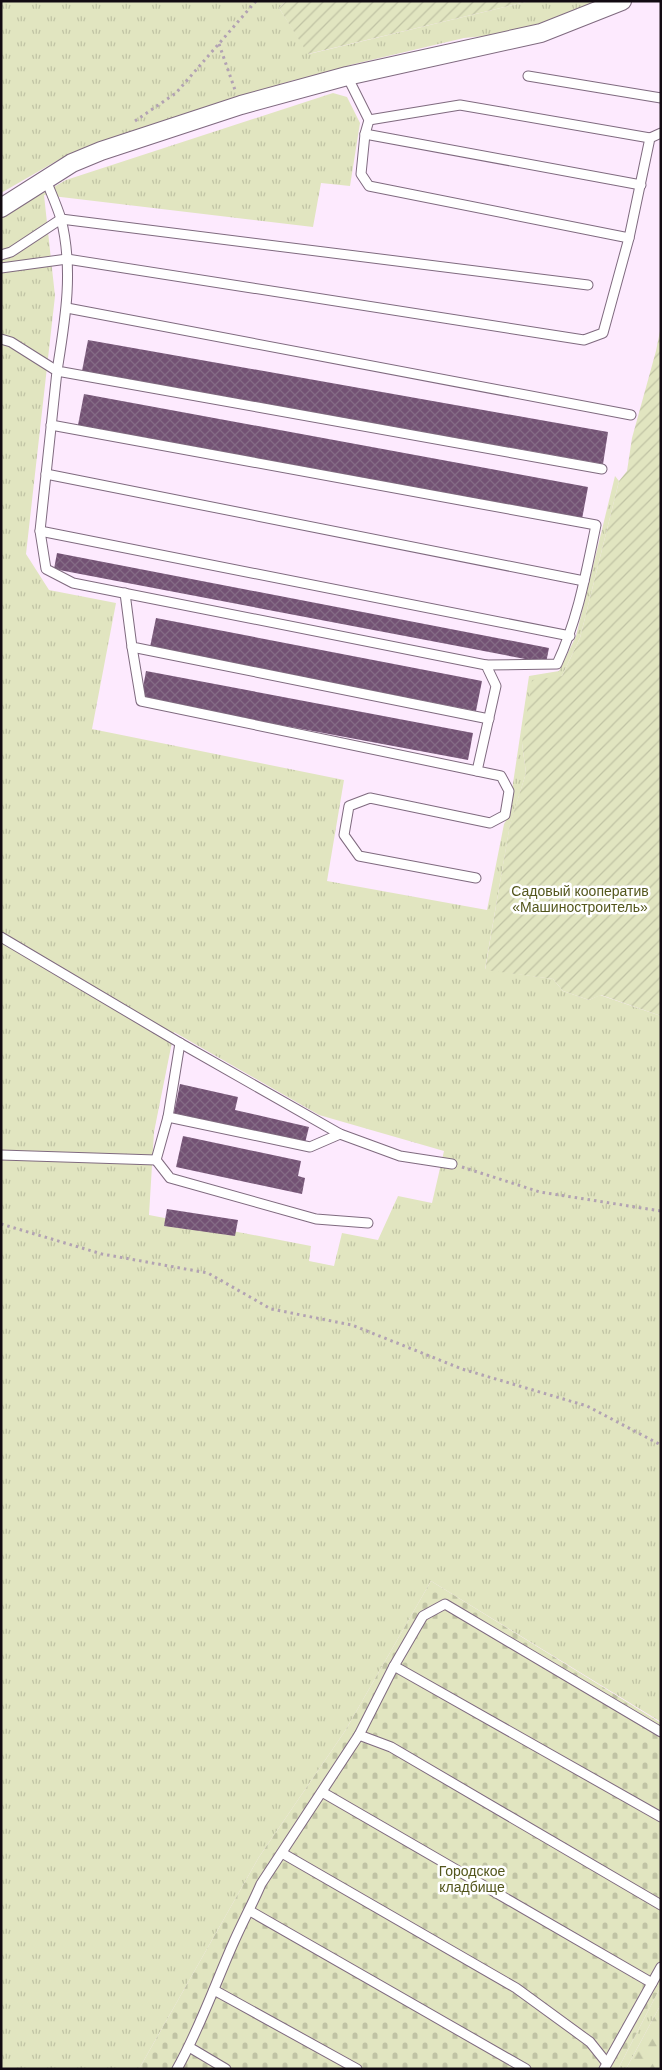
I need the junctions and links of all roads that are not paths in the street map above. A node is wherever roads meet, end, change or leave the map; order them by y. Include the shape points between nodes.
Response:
1 (622, 1) edge
2 (347, 76) junction
3 (528, 76) dead end
4 (661, 98) edge
5 (369, 120) junction
6 (661, 133) edge
7 (365, 134) junction
8 (650, 138) junction
9 (46, 180) junction
10 (641, 185) junction
11 (1, 208) edge
12 (61, 219) junction
13 (629, 238) junction
14 (1, 255) edge
15 (67, 259) junction
16 (1, 268) edge
17 (588, 285) dead end
18 (67, 308) junction
19 (1, 340) edge
20 (56, 372) junction
21 (631, 414) dead end
22 (51, 425) junction
23 (602, 469) dead end
24 (46, 474) junction
25 (40, 531) junction
26 (584, 581) junction
27 (125, 593) junction
28 (570, 636) junction
29 (132, 647) junction
30 (486, 665) junction
31 (489, 719) junction
32 (477, 771) junction
33 (476, 878) dead end
34 (1, 936) edge
35 (180, 1042) junction
36 (168, 1117) junction
37 (340, 1134) junction
38 (1, 1155) edge
39 (156, 1160) junction
40 (452, 1164) road end
41 (368, 1223) dead end
42 (394, 1666) junction
43 (661, 1732) edge
44 (359, 1736) junction
45 (322, 1792) junction
46 (661, 1817) edge
47 (282, 1853) junction
48 (661, 1905) edge
49 (250, 1911) junction
50 (661, 1967) edge
51 (652, 1983) junction
52 (214, 1990) junction
53 (189, 2047) junction
54 (605, 2065) edge
55 (177, 2069) edge
56 (226, 2069) edge
57 (358, 2069) edge
58 (526, 2069) edge

1 - 2 street via 541,33
2 - 5 lane
2 - 9 street via 241,105 102,151 72,163
3 - 4 lane
5 - 7 lane
5 - 8 lane via 460,105
6 - 8 lane
7 - 10 lane
7 - 13 lane via 361,174 369,186
8 - 10 lane
9 - 11 street
9 - 12 lane
10 - 13 lane
12 - 14 lane via 11,252
12 - 15 lane
12 - 17 lane
13 - 15 lane via 603,333 584,340
15 - 16 lane
15 - 18 lane
18 - 20 lane
18 - 21 lane
19 - 20 lane via 11,342
20 - 22 lane
20 - 23 lane
22 - 24 lane
22 - 26 lane via 596,524
24 - 25 lane
24 - 26 lane
25 - 27 lane via 46,568 73,582
25 - 28 lane
26 - 28 lane
27 - 29 lane
27 - 30 lane
28 - 30 lane via 558,664
29 - 31 lane
29 - 32 lane via 141,701
30 - 31 lane via 496,686
31 - 32 lane
32 - 33 lane via 501,776 509,791 505,815 490,823 370,798 349,806 344,835 359,856
34 - 35 lane
35 - 36 lane
35 - 37 lane
36 - 37 lane via 310,1147
36 - 39 lane
37 - 40 lane via 400,1156
38 - 39 lane
39 - 41 lane via 170,1178 316,1219
42 - 43 lane via 423,1616 445,1604
42 - 44 lane
42 - 46 lane
44 - 45 lane
44 - 48 lane via 391,1747
45 - 47 lane
45 - 51 lane
47 - 49 lane via 261,1884
47 - 54 lane via 516,1988 590,2042
49 - 52 lane
49 - 58 lane
50 - 51 lane
51 - 54 lane
52 - 53 lane
52 - 57 lane
53 - 55 lane
53 - 56 lane

